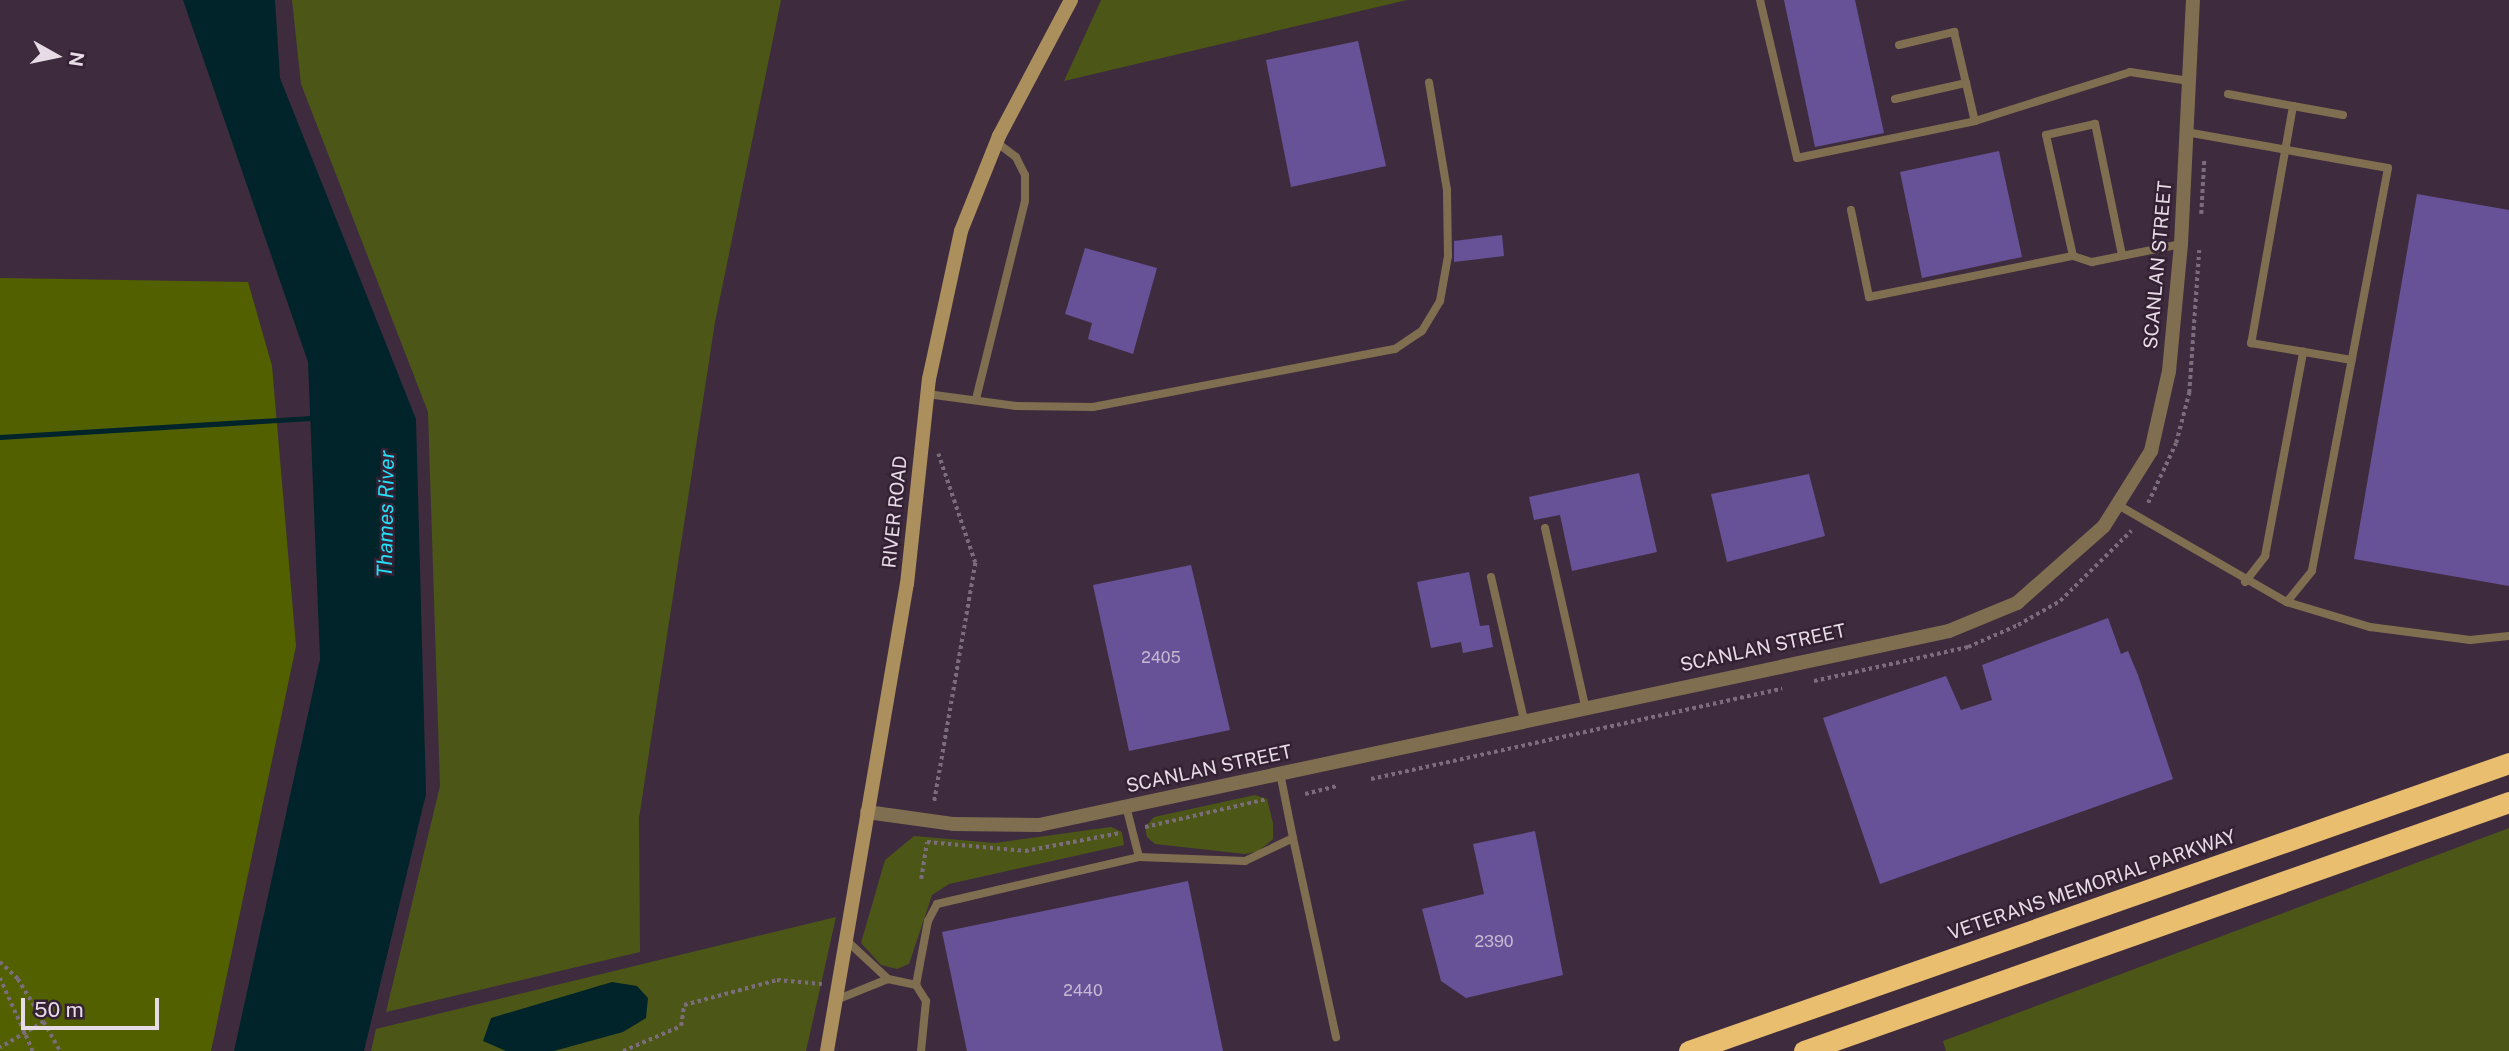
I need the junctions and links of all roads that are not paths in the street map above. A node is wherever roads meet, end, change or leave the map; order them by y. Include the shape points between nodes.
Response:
1 (1071, 0) edge
2 (1760, 0) edge
3 (2193, 0) edge
4 (1899, 45) dead end
5 (2189, 80) junction
6 (1429, 83) dead end
7 (1966, 83) junction
8 (2228, 94) dead end
9 (1895, 99) dead end
10 (2293, 106) junction
11 (2343, 115) dead end
12 (1975, 121) junction
13 (2186, 132) junction
14 (996, 142) junction
15 (2286, 150) junction
16 (1851, 210) dead end
17 (2181, 244) junction
18 (2073, 256) junction
19 (2122, 256) junction
20 (2303, 352) junction
21 (2352, 360) junction
22 (927, 394) junction
23 (976, 399) junction
24 (2119, 505) junction
25 (1545, 528) dead end
26 (1491, 577) dead end
27 (2245, 582) junction
28 (2287, 602) junction
29 (2509, 636) edge
30 (1586, 706) junction
31 (1524, 720) junction
32 (2509, 763) edge
33 (1280, 773) junction
34 (2509, 802) edge
35 (1126, 806) junction
36 (867, 812) junction
37 (1293, 838) junction
38 (1139, 857) junction
39 (846, 940) junction
40 (888, 979) junction
41 (916, 985) junction
42 (837, 992) junction
43 (1336, 1037) dead end
44 (827, 1051) edge
45 (921, 1051) edge
46 (1689, 1051) edge
47 (1804, 1051) edge

1 - 14 street, RIVER ROAD
2 - 12 lane via 1797,158
3 - 5 street, SCANLAN STREET
4 - 7 lane via 1954,32
5 - 12 lane via 2130,72
5 - 13 street, SCANLAN STREET
6 - 23 lane via 1447,190 1448,256 1440,301 1422,331 1395,349 1106,405 1016,406
7 - 9 lane
7 - 12 lane
8 - 10 lane
10 - 11 lane
10 - 15 lane
13 - 15 lane
13 - 17 street, SCANLAN STREET
14 - 22 street, RIVER ROAD via 961,231
14 - 23 lane via 1016,157 1025,175 1025,201
15 - 20 lane via 2251,343
15 - 21 lane via 2388,168
16 - 18 lane via 1869,297
17 - 19 lane
17 - 24 street, SCANLAN STREET via 2169,371 2151,450
18 - 19 lane via 2092,262
18 - 19 lane via 2046,135 2095,124
20 - 21 lane
20 - 27 lane via 2265,556
21 - 28 lane via 2312,571
22 - 23 lane
22 - 36 street, RIVER ROAD via 907,584
24 - 27 lane
24 - 30 street, SCANLAN STREET via 2066,563 2017,603 1949,631
25 - 30 lane
26 - 31 lane
27 - 28 lane
28 - 29 lane via 2370,627 2470,640
30 - 31 street, SCANLAN STREET
31 - 33 street, SCANLAN STREET
32 - 46 highway, VETERANS MEMORIAL PARKWAY
33 - 35 street, SCANLAN STREET
33 - 37 lane
34 - 47 highway
35 - 36 street, SCANLAN STREET via 1039,825 996,827
35 - 38 lane
36 - 39 street, RIVER ROAD
37 - 38 lane via 1245,861
37 - 43 lane
38 - 41 lane via 937,904 928,921
39 - 40 lane
39 - 42 street, RIVER ROAD
40 - 41 lane
40 - 42 lane
41 - 45 lane via 926,1001
42 - 44 street, RIVER ROAD

